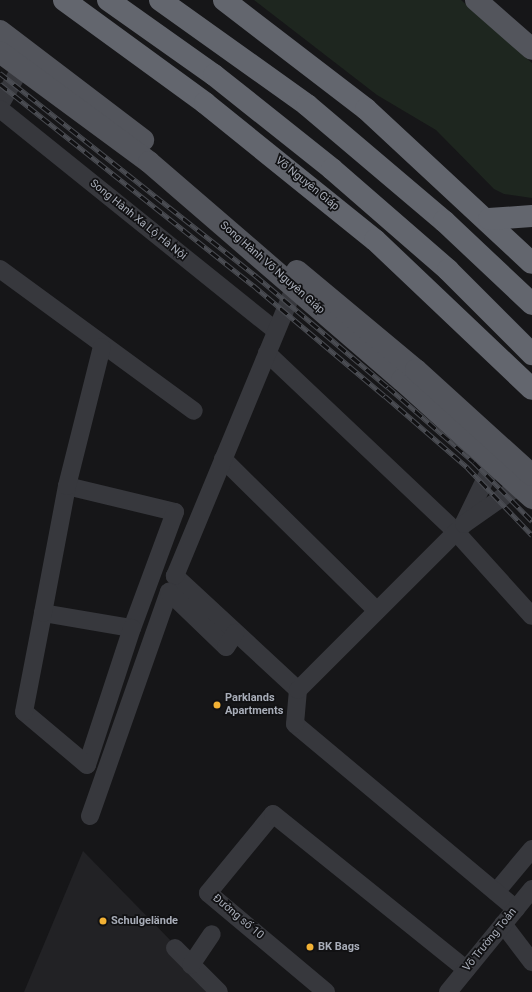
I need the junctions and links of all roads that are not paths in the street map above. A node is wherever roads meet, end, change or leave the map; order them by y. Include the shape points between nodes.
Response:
1 (64, 0) edge
2 (108, 0) edge
3 (160, 0) edge
4 (224, 0) edge
5 (476, 0) edge
6 (0, 31) edge
7 (532, 49) edge
8 (0, 52) edge
9 (22, 60) junction
10 (0, 105) edge
11 (0, 109) edge
12 (532, 216) edge
13 (489, 219) junction
14 (532, 263) edge
15 (0, 269) edge
16 (298, 282) junction
17 (532, 304) edge
18 (276, 331) junction
19 (102, 347) junction
20 (267, 353) junction
21 (532, 354) edge
22 (532, 389) edge
23 (194, 411) dead end
24 (497, 453) junction
25 (223, 459) junction
26 (530, 481) edge
27 (67, 486) junction
28 (460, 528) junction
29 (377, 611) junction
30 (43, 613) junction
31 (532, 616) edge
32 (132, 628) junction
33 (235, 633) junction
34 (298, 690) junction
35 (90, 816) dead end
36 (532, 849) edge
37 (532, 889) edge
38 (496, 892) junction
39 (516, 909) junction
40 (503, 924) junction
41 (212, 934) dead end
42 (175, 948) dead end
43 (532, 962) edge
44 (191, 965) junction
45 (466, 969) junction
46 (219, 992) edge
47 (326, 992) edge
48 (448, 992) edge

1 - 22 highway, Võ Nguyên Giáp via 205,103 375,240
2 - 21 highway via 214,75 332,169 448,270
3 - 17 highway via 307,106 444,221
4 - 13 highway via 366,109
5 - 7 main road
6 - 9 main road, Song Hành Võ Nguyên Giáp
8 - 9 main road, Song Hành Võ Nguyên Giáp
9 - 10 street
9 - 16 main road, Song Hành Võ Nguyên Giáp
11 - 18 street, Song Hành Xa Lộ Hà Nội
12 - 13 highway
13 - 14 highway
15 - 19 street
16 - 18 street
16 - 24 main road, Song Hành Võ Nguyên Giáp
18 - 20 street
19 - 23 street
19 - 27 street
20 - 25 street
20 - 28 street
24 - 26 main road, Song Hành Võ Nguyên Giáp
24 - 28 street
25 - 29 street
25 - 33 street via 175,576
26 - 28 street
27 - 30 street
27 - 32 street via 175,512
28 - 29 street
28 - 31 street
29 - 34 street
30 - 32 street
30 - 32 street via 24,712 87,765
33 - 34 street
33 - 35 street via 226,647 169,592
34 - 38 street via 295,724
36 - 38 street
37 - 39 street, Võ Trường Toản
38 - 39 street
39 - 40 street, Võ Trường Toản
40 - 43 street
40 - 45 street, Võ Trường Toản
41 - 44 street
42 - 44 street
44 - 46 street
45 - 47 street, Đường số 10 via 272,814 208,893
45 - 48 street, Võ Trường Toản

